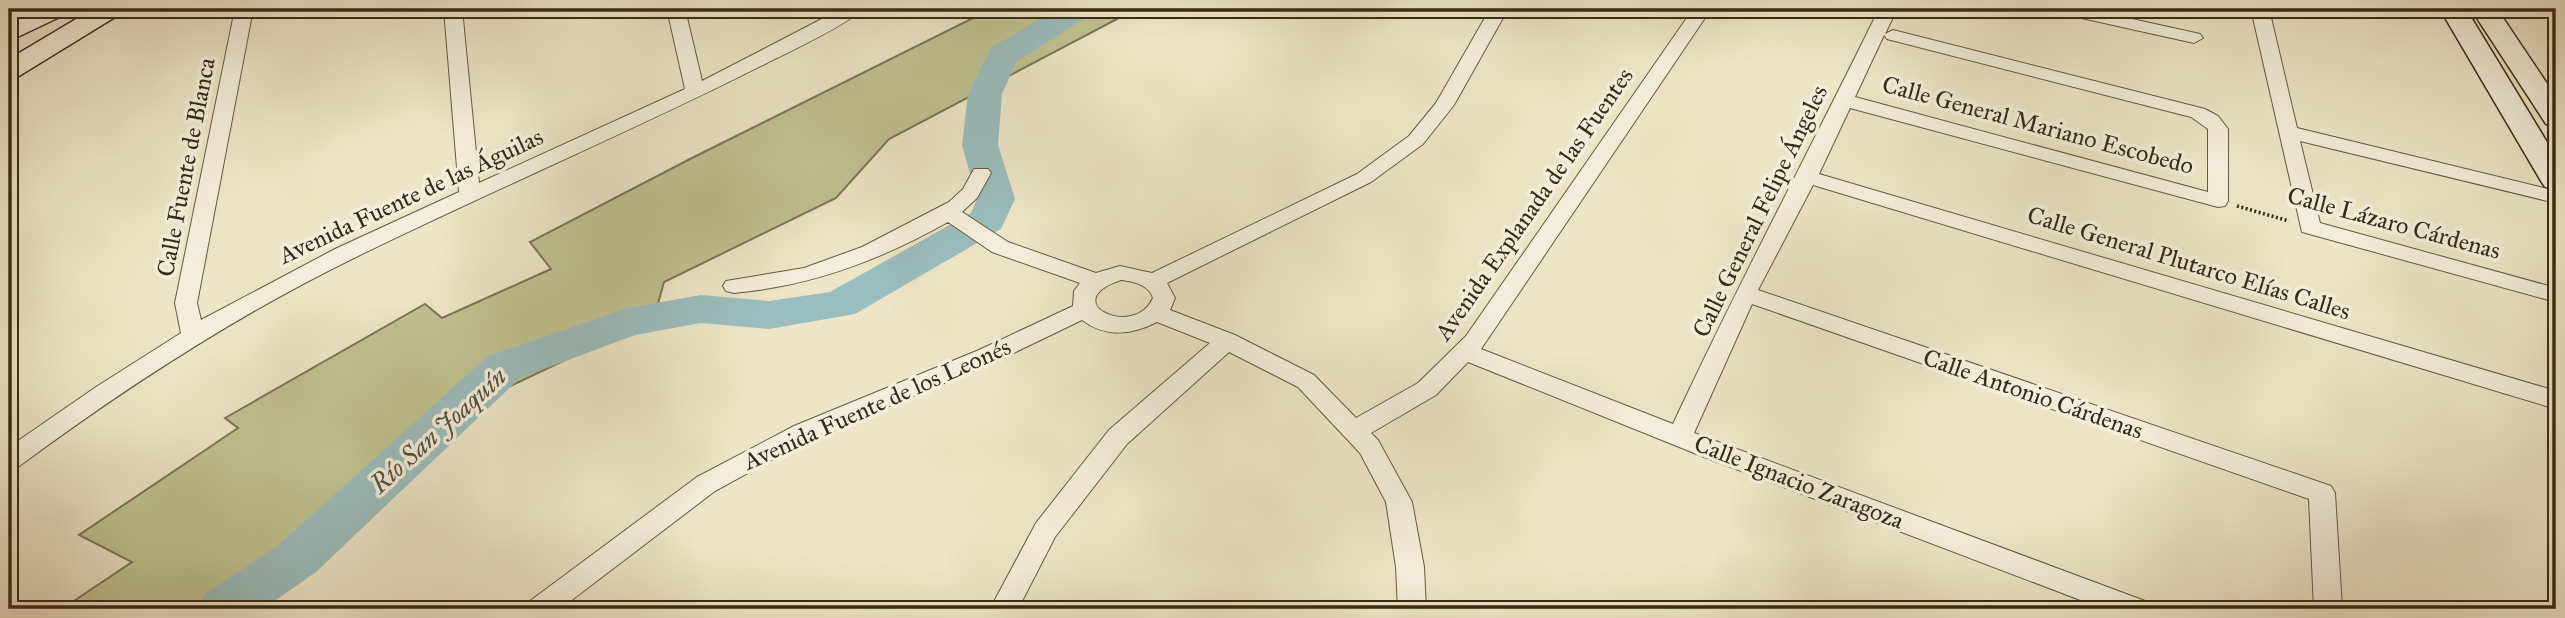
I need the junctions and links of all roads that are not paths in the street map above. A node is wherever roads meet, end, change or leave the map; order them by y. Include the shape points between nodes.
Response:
1 (111, 9) edge
2 (244, 9) edge
3 (453, 9) edge
4 (676, 9) edge
5 (853, 9) edge
6 (1499, 9) edge
7 (1702, 9) edge
8 (1888, 9) edge
9 (2065, 9) edge
10 (2260, 9) edge
11 (2453, 9) edge
12 (2484, 9) edge
13 (47, 14) edge
14 (80, 28) junction
15 (9, 33) edge
16 (1893, 34) dead end
17 (2194, 38) dead end
18 (2478, 51) junction
19 (2516, 55) junction
20 (9, 71) edge
21 (695, 90) junction
22 (1844, 100) junction
23 (2556, 118) edge
24 (2288, 132) junction
25 (981, 173) dead end
26 (1807, 177) junction
27 (2556, 181) edge
28 (470, 195) junction
29 (2556, 197) edge
30 (964, 223) junction
31 (1096, 281) junction
32 (1154, 281) junction
33 (734, 286) dead end
34 (1745, 294) junction
35 (2556, 295) edge
36 (1084, 310) junction
37 (1155, 313) junction
38 (193, 336) junction
39 (1227, 341) junction
40 (1465, 352) junction
41 (2556, 400) edge
42 (1354, 431) junction
43 (1680, 437) junction
44 (9, 460) edge
45 (540, 609) edge
46 (1004, 609) edge
47 (1412, 609) edge
48 (2136, 609) edge
49 (2328, 609) edge

1 - 14 main road
2 - 38 street, Calle Fuente de Blanca via 186,303
3 - 28 street
4 - 21 street
5 - 21 street, Avenida Fuente de las Águilas
6 - 32 street via 1444,105 1416,140 1364,178
7 - 40 street, Avenida Explanada de las Fuentes
8 - 22 street, Calle General Felipe Ángeles
9 - 17 street
10 - 24 street
11 - 18 main road
12 - 19 main road
13 - 14 main road
13 - 15 main road
14 - 20 main road
16 - 22 street, Calle General Mariano Escobedo via 2198,113 2218,129 2218,201
18 - 19 main road
18 - 27 main road
19 - 23 main road
21 - 28 street, Avenida Fuente de las Águilas
22 - 26 street, Calle General Felipe Ángeles
24 - 29 street
24 - 35 street, Calle Lázaro Cárdenas via 2310,228
25 - 30 street
26 - 34 street, Calle General Felipe Ángeles
26 - 41 street, Calle General Plutarco Elías Calles
28 - 38 street, Avenida Fuente de las Águilas via 272,291
30 - 31 street via 1000,247
30 - 33 street via 835,268 768,284
31 - 32 street via 1132,273
31 - 36 street via 1086,289
32 - 37 street via 1163,296
34 - 43 street, Calle General Felipe Ángeles
34 - 49 street, Calle Antonio Cárdenas via 2322,493
36 - 37 street via 1093,319 1116,325 1142,321
36 - 45 street, Avenida Fuente de los Leonés via 987,356 803,432 706,484
37 - 39 street
38 - 44 street, Avenida Fuente de las Águilas
39 - 42 street via 1306,381
39 - 46 street via 1118,437 1045,530
40 - 42 street, Avenida Explanada de las Fuentes via 1427,389
40 - 43 street, Calle Ignacio Zaragoza
42 - 47 street via 1369,447 1399,502
43 - 48 street, Calle Ignacio Zaragoza

